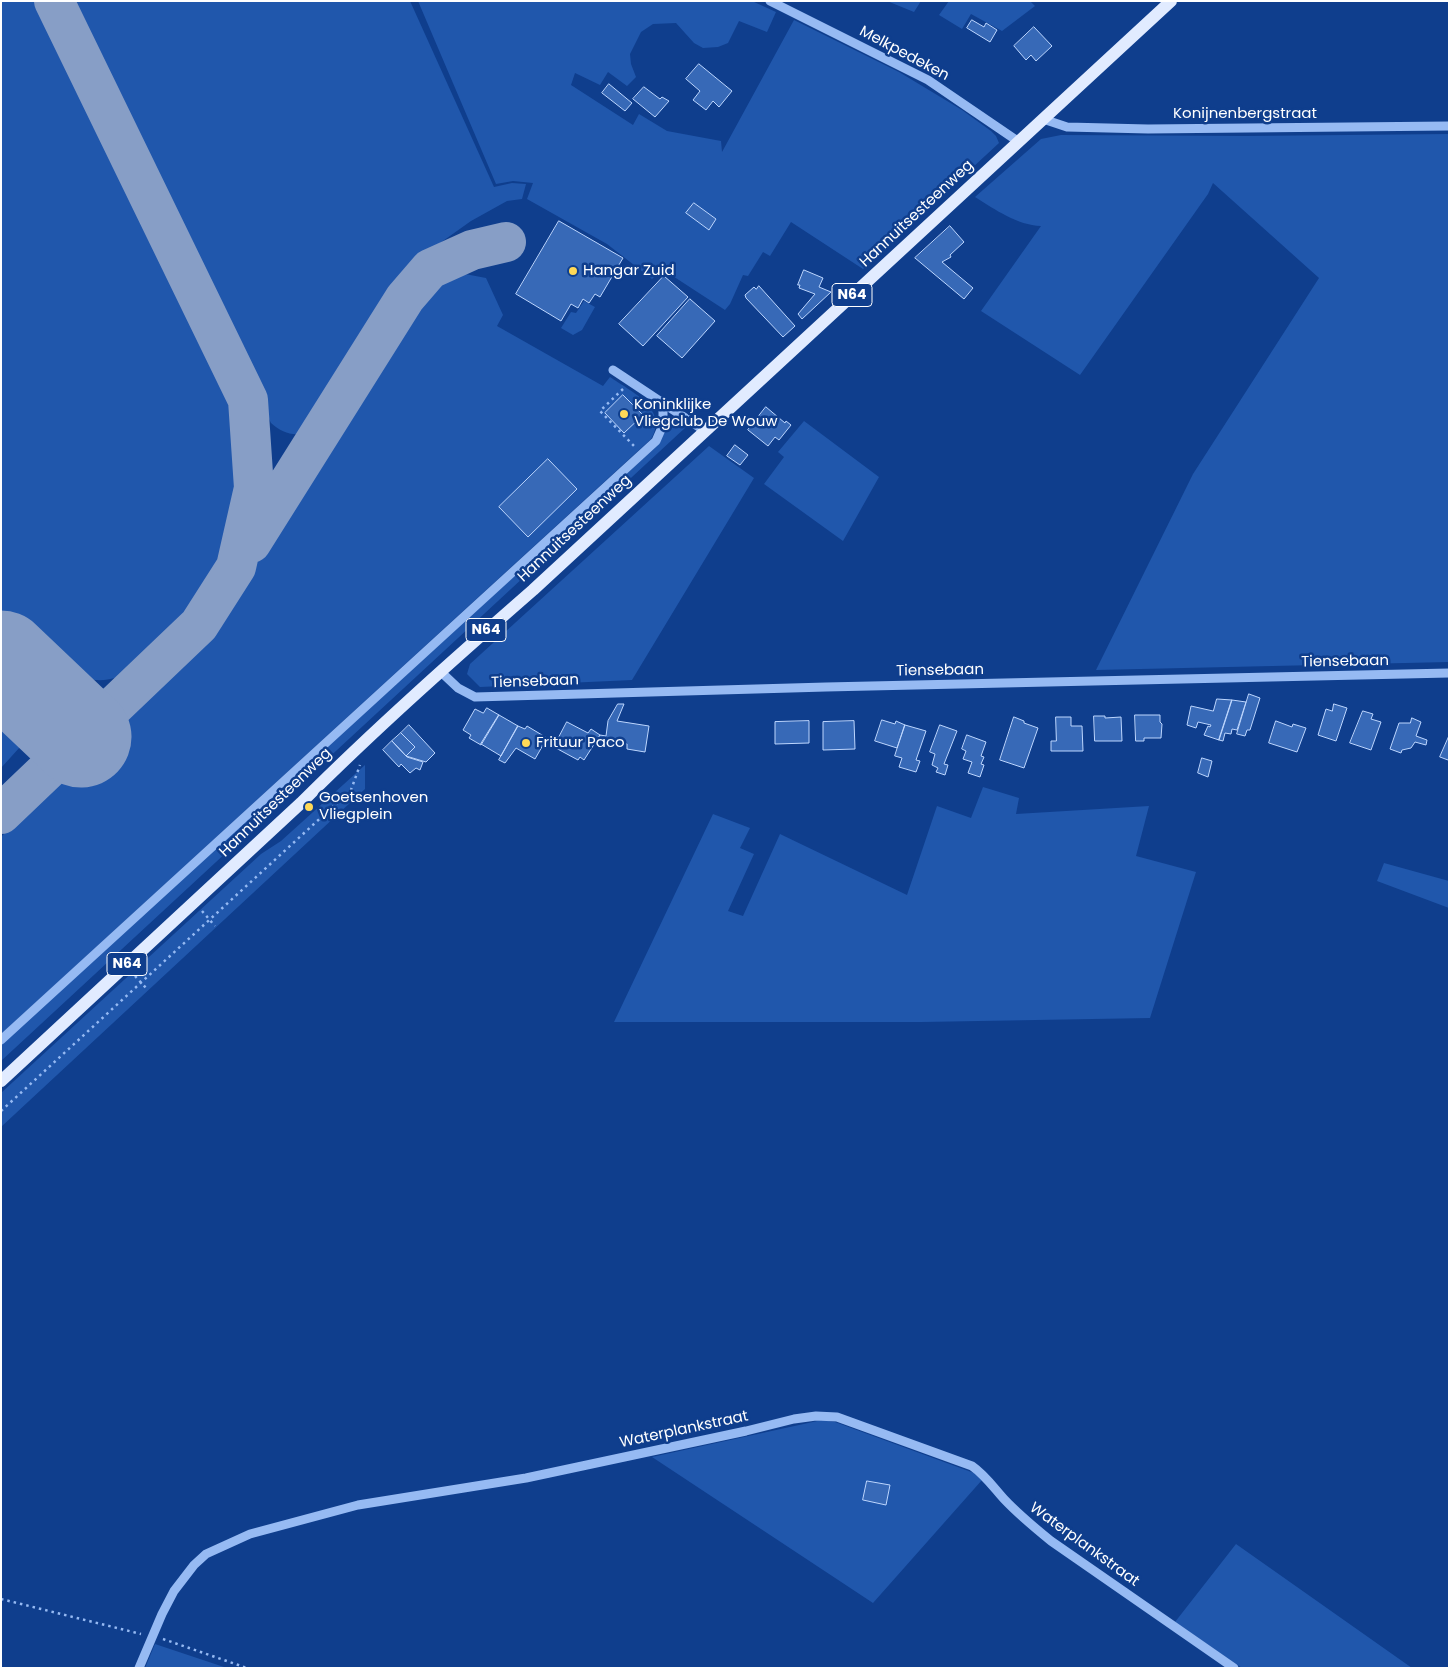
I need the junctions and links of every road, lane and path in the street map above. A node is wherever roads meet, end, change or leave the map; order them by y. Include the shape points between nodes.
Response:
1 (770, 1) edge
2 (1171, 1) edge
3 (1043, 119) junction
4 (1449, 126) edge
5 (1019, 142) junction
6 (613, 370) dead end
7 (631, 381) junction
8 (663, 402) junction
9 (705, 431) junction
10 (641, 454) junction
11 (441, 672) junction
12 (1449, 673) edge
13 (362, 759) dead end
14 (194, 903) junction
15 (210, 920) junction
16 (214, 926) dead end
17 (126, 965) junction
18 (142, 983) junction
19 (148, 990) dead end
20 (1, 1040) edge
21 (1, 1081) edge
22 (1, 1111) edge
23 (1, 1599) edge
24 (153, 1636) junction
25 (139, 1668) edge
26 (247, 1668) edge
27 (1234, 1668) edge

1 - 5 street, Melkpedeken via 928,80
2 - 3 main road, Hannuitsesteenweg / N64
3 - 4 street, Konijnenbergstraat via 1067,127 1148,129
3 - 5 main road, Hannuitsesteenweg / N64
5 - 9 main road, Hannuitsesteenweg / N64
6 - 7 street
7 - 8 street
7 - 10 path via 600,411
8 - 9 street
8 - 10 street via 663,425 656,441
9 - 11 main road, Hannuitsesteenweg / N64
10 - 20 street
11 - 12 street, Tiensebaan via 458,688 475,697
11 - 14 main road, Hannuitsesteenweg / N64
13 - 15 path via 351,790
14 - 15 path
14 - 17 main road, Hannuitsesteenweg / N64
15 - 16 path
15 - 18 path
17 - 18 path
17 - 21 main road, Hannuitsesteenweg / N64
18 - 19 path
18 - 22 path
23 - 24 path
24 - 25 street, Waterplankstraat
24 - 26 path
24 - 27 street, Waterplankstraat via 174,1591 194,1565 206,1554 250,1534 358,1505 526,1478 794,1419 827,1416 972,1466 1026,1521 1051,1541

